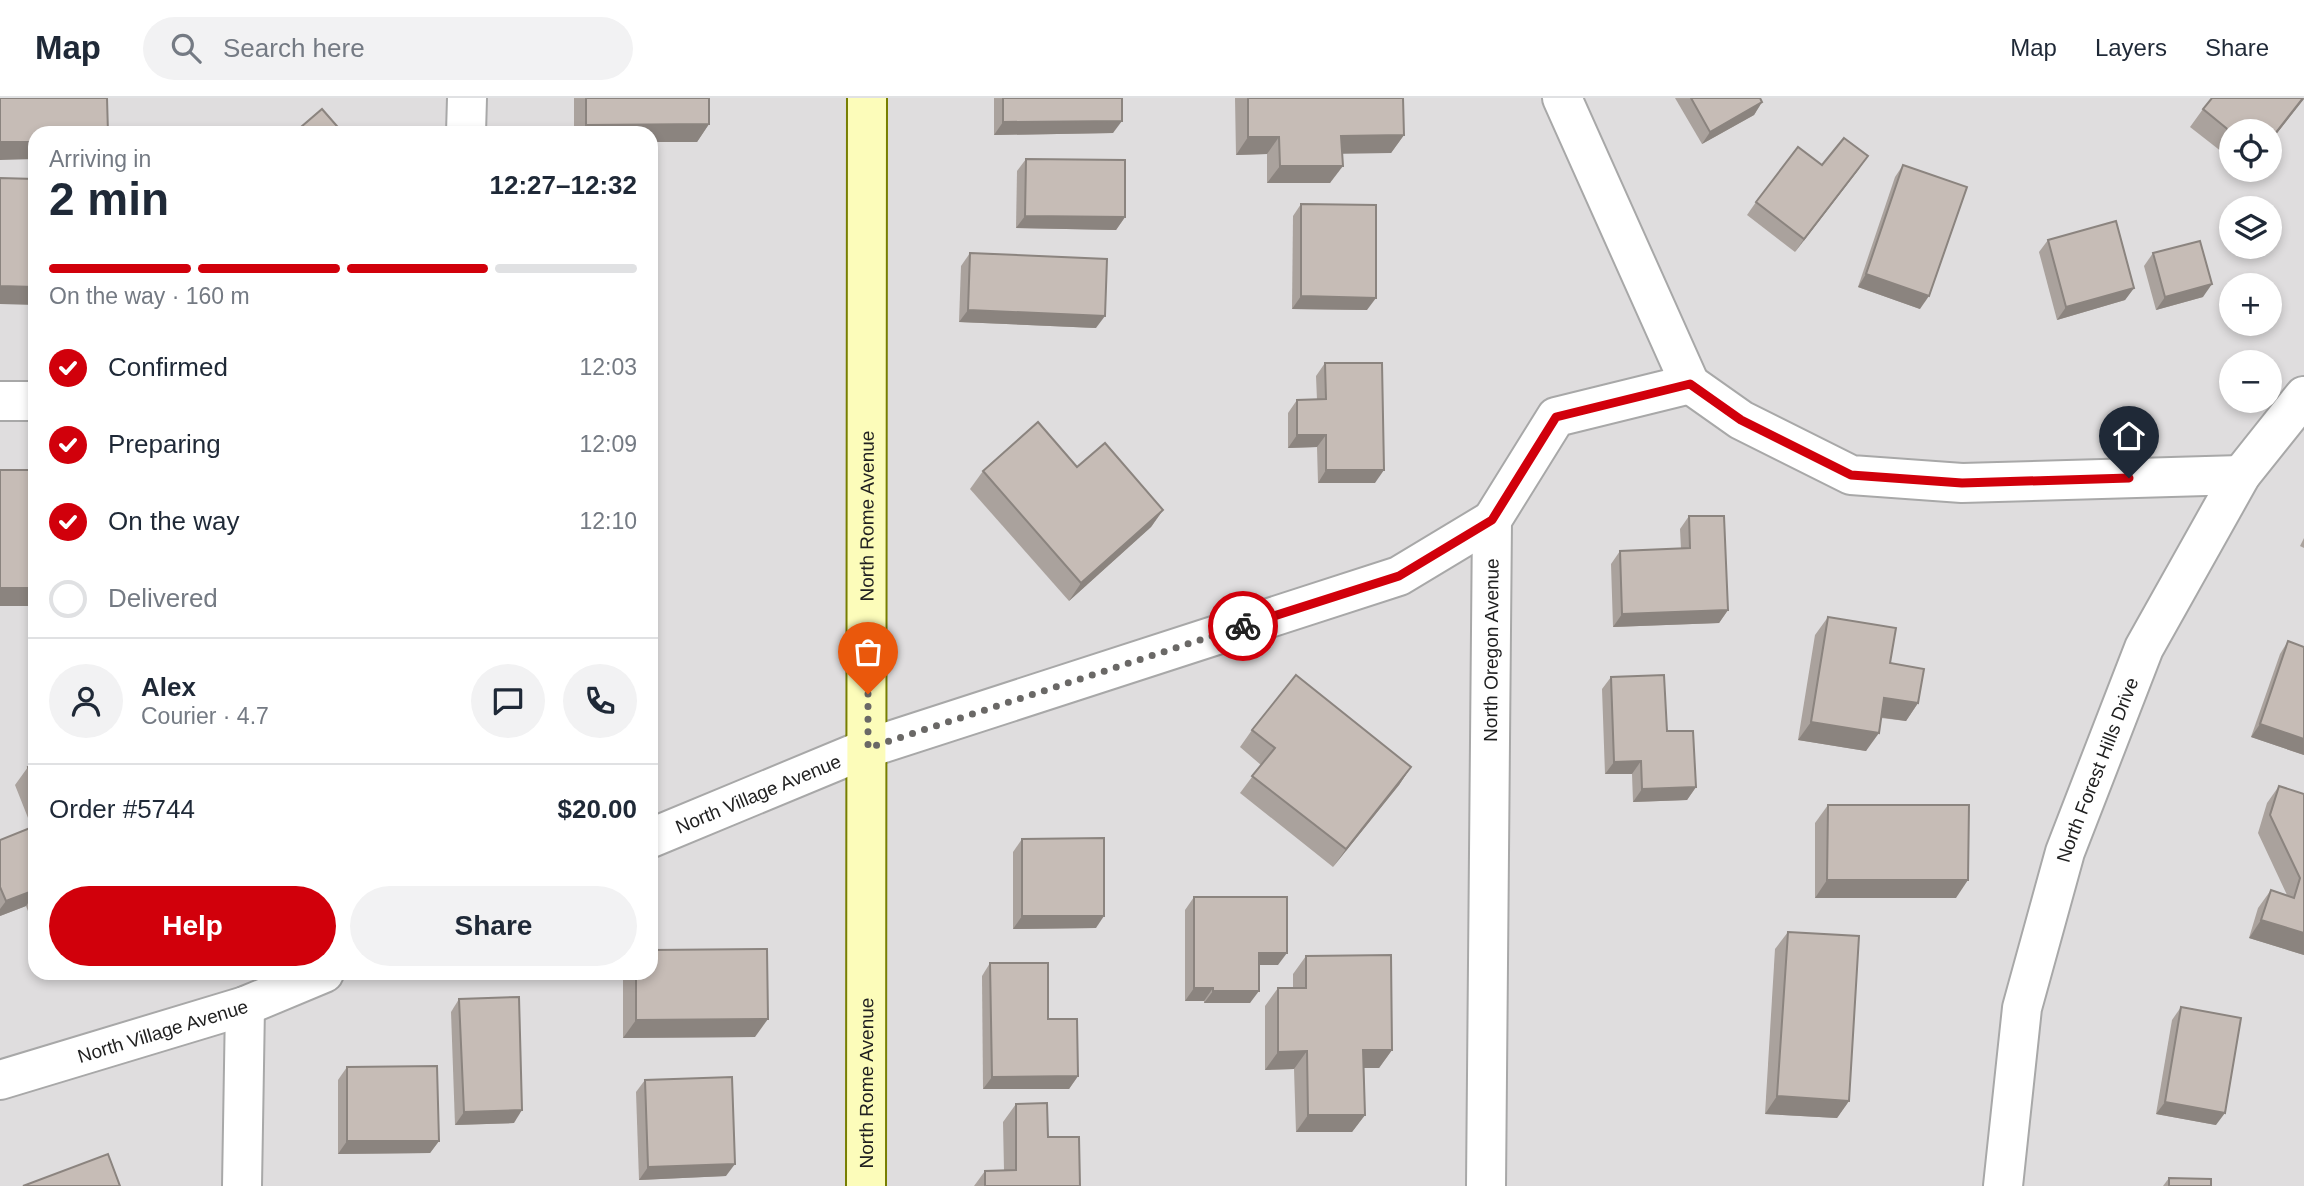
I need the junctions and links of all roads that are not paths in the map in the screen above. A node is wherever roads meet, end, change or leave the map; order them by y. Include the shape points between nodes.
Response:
1 (467, 98) edge
2 (867, 98) edge
3 (1562, 98) edge
4 (466, 126) edge
5 (1690, 384) junction
6 (2304, 396) edge
7 (0, 401) edge
8 (28, 401) edge
9 (2241, 475) junction
10 (1492, 520) junction
11 (868, 748) junction
12 (658, 835) edge
13 (307, 980) edge
14 (245, 1006) junction
15 (0, 1080) edge
16 (242, 1186) edge
17 (866, 1186) edge
18 (1486, 1186) edge
19 (2003, 1186) edge

1 - 4 street
2 - 11 street, North Rome Avenue
3 - 5 street
5 - 9 street via 1741,420 1851,475 1962,483
5 - 10 street via 1556,417
6 - 9 street, North Forest Hills Drive
7 - 8 street
9 - 19 street, North Forest Hills Drive via 2144,648 2064,852 2022,1008
10 - 11 street, North Village Avenue via 1399,576
10 - 18 street, North Oregon Avenue
11 - 12 street, North Village Avenue
11 - 17 street, North Rome Avenue
13 - 14 street, North Village Avenue
14 - 15 street, North Village Avenue
14 - 16 street

